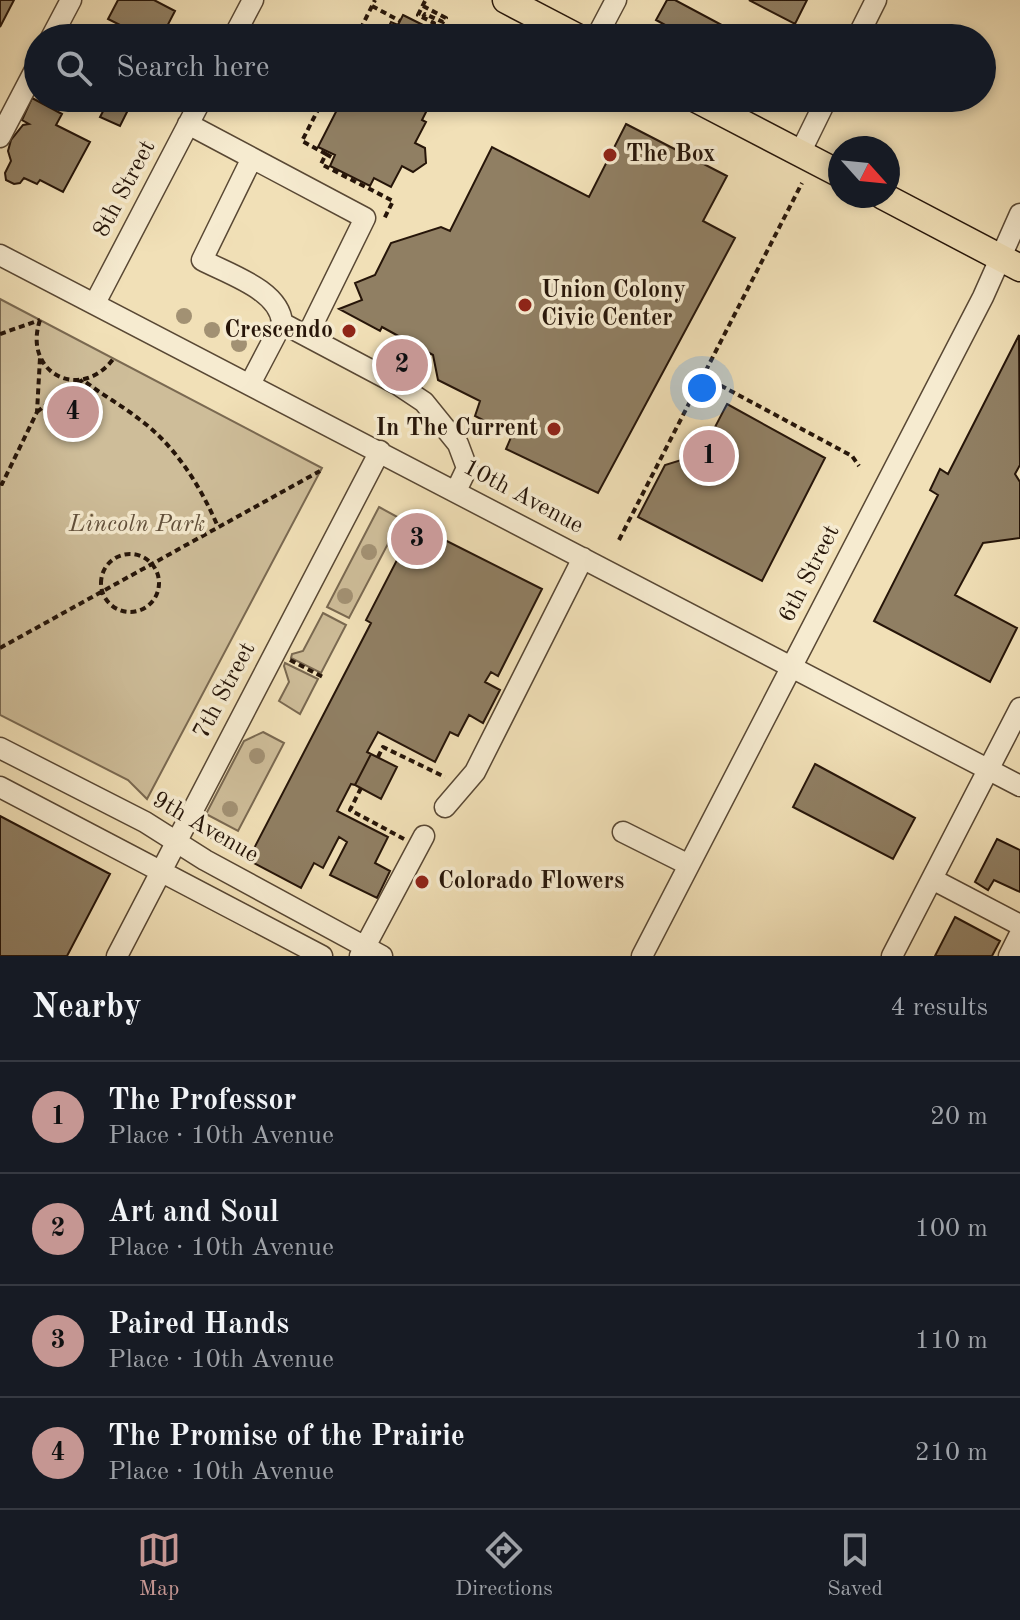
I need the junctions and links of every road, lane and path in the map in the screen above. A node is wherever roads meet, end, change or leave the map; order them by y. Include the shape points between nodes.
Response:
1 (71, 0) edge
2 (253, 0) edge
3 (375, 0) edge
4 (616, 0) edge
5 (876, 0) edge
6 (424, 3) edge
7 (519, 3) edge
8 (372, 6) junction
9 (423, 17) junction
10 (400, 21) dead end
11 (58, 24) edge
12 (240, 24) edge
13 (363, 24) edge
14 (434, 24) edge
15 (555, 24) edge
16 (603, 24) edge
17 (864, 24) edge
18 (24, 91) edge
19 (194, 112) edge
20 (721, 112) edge
21 (820, 112) edge
22 (188, 124) junction
23 (0, 137) edge
24 (800, 153) junction
25 (326, 154) dead end
26 (252, 158) junction
27 (333, 158) dead end
28 (828, 168) edge
29 (802, 183) dead end
30 (900, 205) edge
31 (1020, 214) edge
32 (0, 255) edge
33 (1010, 263) edge
34 (95, 303) junction
35 (282, 323) junction
36 (0, 334) edge
37 (307, 336) junction
38 (40, 358) junction
39 (114, 358) dead end
40 (703, 376) junction
41 (83, 380) junction
42 (250, 384) junction
43 (37, 412) junction
44 (380, 451) junction
45 (859, 466) dead end
46 (320, 471) dead end
47 (0, 483) edge
48 (456, 491) junction
49 (218, 527) junction
50 (619, 540) dead end
51 (583, 558) junction
52 (153, 564) junction
53 (103, 593) junction
54 (0, 648) edge
55 (288, 659) dead end
56 (792, 667) junction
57 (323, 677) dead end
58 (1020, 708) edge
59 (0, 748) edge
60 (378, 757) dead end
61 (988, 769) junction
62 (453, 781) dead end
63 (1020, 786) edge
64 (0, 787) edge
65 (361, 788) dead end
66 (445, 807) dead end
67 (201, 831) dead end
68 (623, 832) dead end
69 (213, 838) dead end
70 (416, 839) joint
71 (176, 840) junction
72 (689, 865) junction
73 (161, 871) junction
74 (932, 879) junction
75 (1020, 925) edge
76 (1020, 934) edge
77 (369, 953) edge
78 (117, 956) edge
79 (322, 956) edge
80 (642, 956) edge
81 (892, 956) edge
82 (1009, 956) edge

1 - 11 street
2 - 12 street
3 - 8 path
4 - 16 street
5 - 17 street
6 - 9 path via 418,15
6 - 9 path via 446,18 443,22
7 - 15 main road
8 - 10 path
8 - 13 path
9 - 14 path
18 - 23 street
19 - 22 street, 8th Street
20 - 24 main road
21 - 24 street
22 - 26 street
22 - 34 street, 8th Street
24 - 28 main road
25 - 27 path
26 - 35 street via 202,260 271,298
26 - 37 street via 365,218
29 - 40 path
30 - 33 main road
31 - 33 street, 6th Street
32 - 34 street, 10th Avenue
33 - 56 street, 6th Street via 983,297
34 - 42 street, 10th Avenue
35 - 37 street
35 - 42 street
36 - 38 path via 40,320
37 - 48 street via 424,402 458,444 467,468
38 - 41 path via 58,376
38 - 43 path
39 - 41 path via 106,369
40 - 45 path via 852,456
40 - 50 path
41 - 43 path
41 - 49 path via 140,419 167,445 206,499
42 - 44 street, 10th Avenue
43 - 47 path
44 - 48 street, 10th Avenue
44 - 71 street, 7th Street
46 - 49 path
48 - 51 street, 10th Avenue
49 - 52 path
51 - 56 street, 10th Avenue
51 - 66 street via 475,772
52 - 53 path
52 - 53 path via 139,554 112,559 102,575
52 - 53 path via 159,574 158,594 144,609 116,608
53 - 54 path
55 - 57 path
56 - 61 street, 10th Avenue
56 - 72 street, 6th Street
58 - 61 street
59 - 71 street, 9th Avenue
60 - 62 path via 383,747
61 - 63 street, 10th Avenue
61 - 74 street
64 - 73 street
65 - 70 path via 350,810
67 - 69 path
68 - 72 street
70 - 77 street
71 - 73 street, 7th Street
71 - 77 street, 9th Avenue
72 - 80 street, 6th Street
73 - 78 street, 7th Street
73 - 79 street
74 - 75 street
74 - 81 street
76 - 82 street

